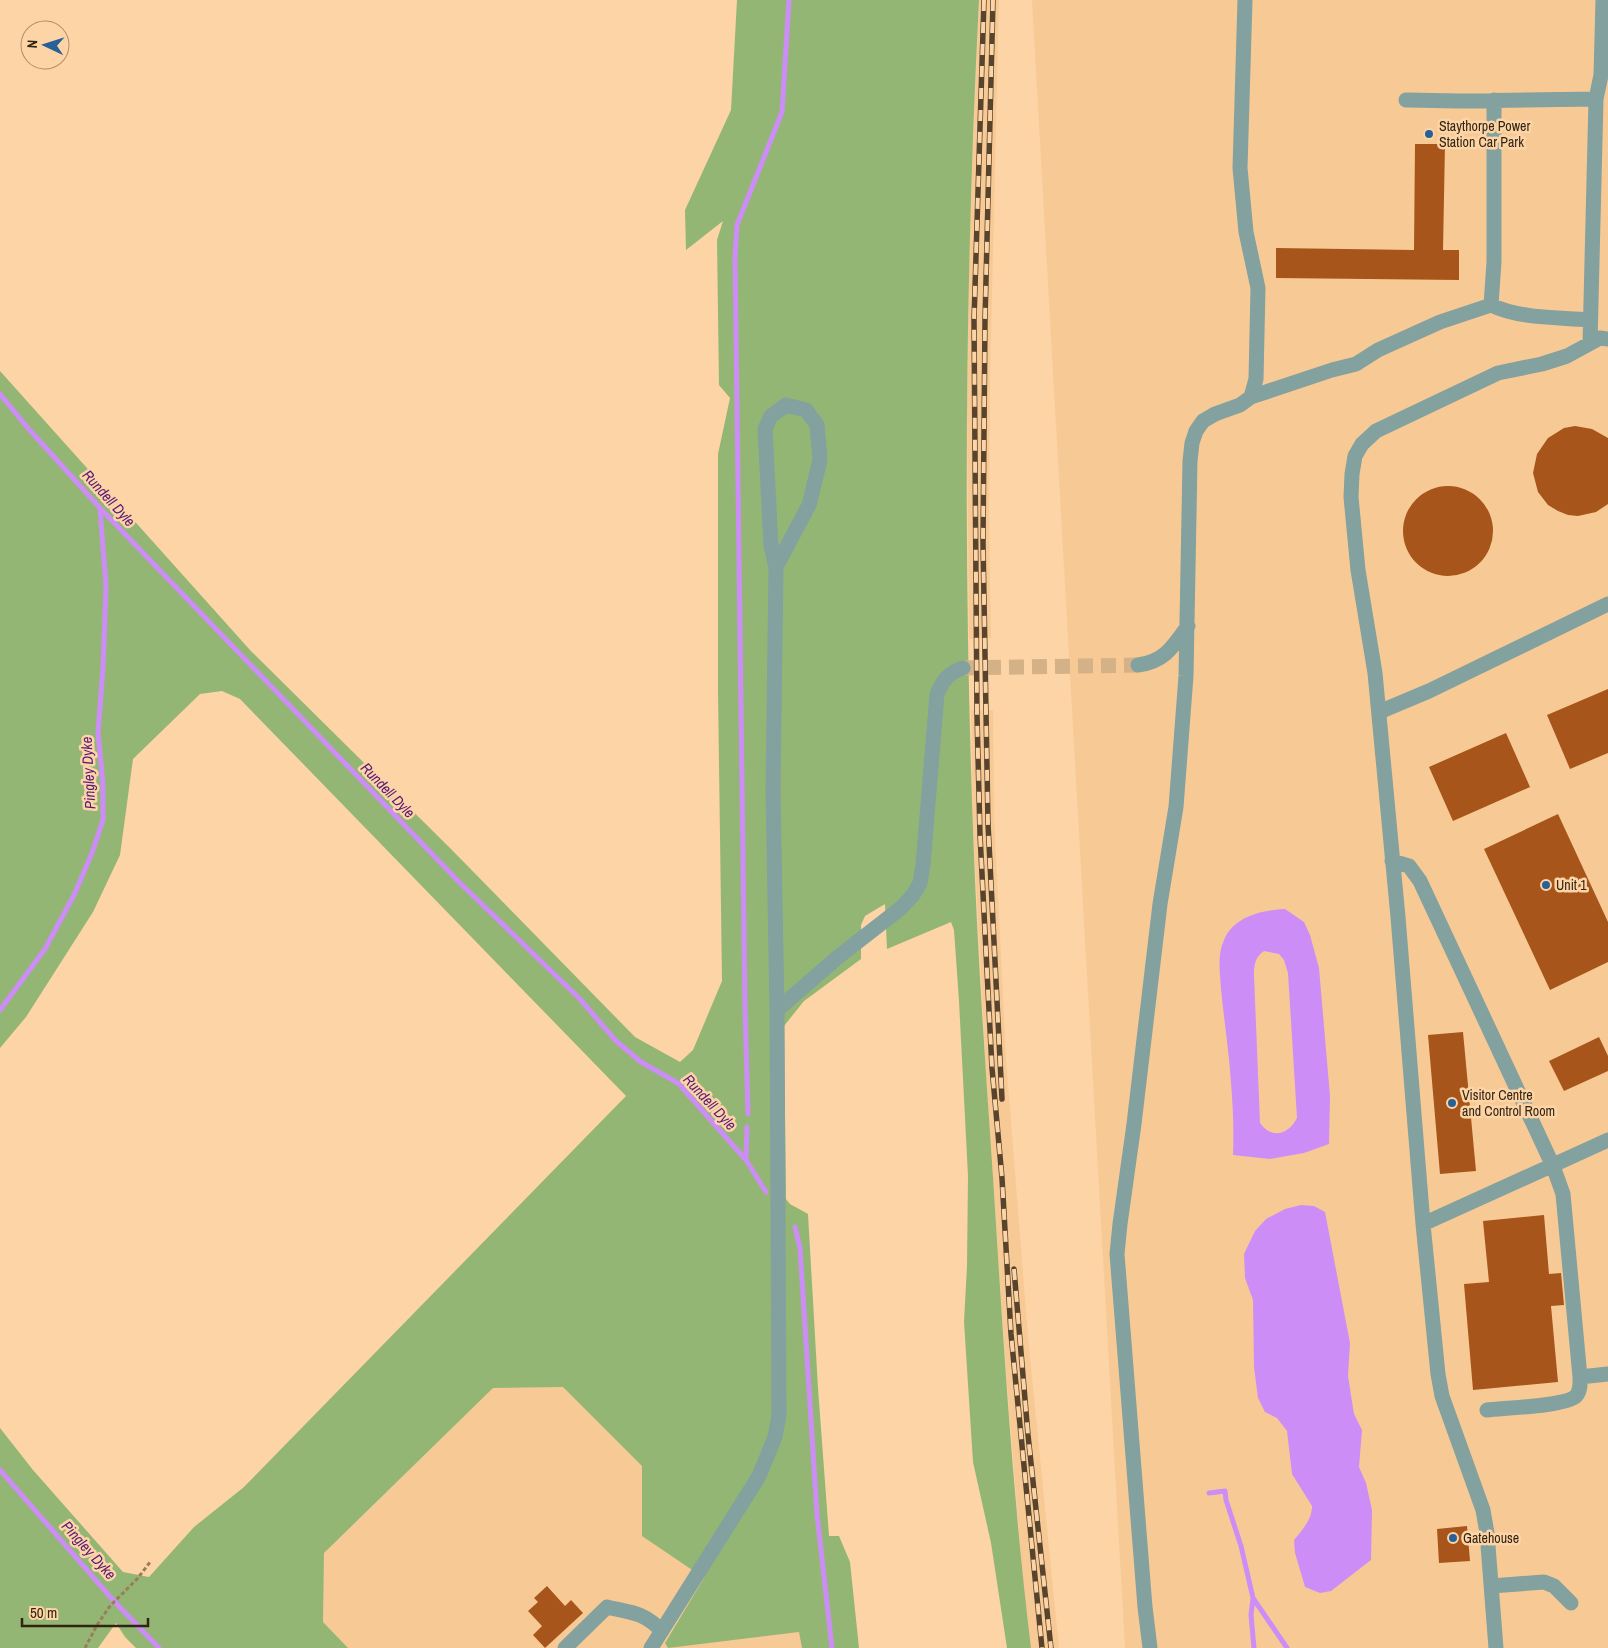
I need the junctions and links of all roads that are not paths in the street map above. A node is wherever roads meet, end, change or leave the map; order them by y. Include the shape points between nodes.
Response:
1 (1245, 0) edge
2 (1603, 0) edge
3 (1596, 99) junction
4 (1406, 100) dead end
5 (1494, 100) junction
6 (1491, 305) junction
7 (1590, 320) junction
8 (1608, 339) edge
9 (1590, 343) junction
10 (1251, 396) junction
11 (776, 567) junction
12 (1607, 606) edge
13 (1188, 626) junction
14 (1138, 665) tunnel mouth
15 (963, 668) tunnel mouth
16 (1379, 712) junction
17 (1392, 860) junction
18 (777, 1010) junction
19 (1608, 1140) edge
20 (1553, 1166) junction
21 (1423, 1224) junction
22 (1608, 1374) edge
23 (1580, 1376) junction
24 (1487, 1410) dead end
25 (1491, 1586) junction
26 (1571, 1603) dead end
27 (662, 1631) junction
28 (565, 1648) edge
29 (651, 1648) edge
30 (1150, 1648) edge
31 (1496, 1648) edge

1 - 10 lane via 1240,168 1246,232 1258,288 1256,379
2 - 3 lane via 1601,75
3 - 5 lane
3 - 7 lane
4 - 5 lane
5 - 6 lane
6 - 7 lane via 1526,314
6 - 10 lane via 1440,322 1378,350 1356,364
7 - 9 lane
8 - 9 lane via 1600,338
9 - 16 lane via 1567,356 1498,373 1376,431 1355,456 1351,497
10 - 13 lane via 1240,405 1203,421 1192,443
11 - 11 lane via 771,546 765,429 771,416 786,405 806,410 818,425 820,460 809,505
11 - 18 lane via 773,790
12 - 16 lane
13 - 14 lane via 1163,655 1152,663
13 - 30 lane via 1176,806 1160,904 1117,1254
15 - 18 lane via 943,680 937,694 920,883 901,908
16 - 17 lane
17 - 20 lane via 1409,866 1420,881
17 - 21 lane
18 - 27 lane via 777,1430 759,1476
19 - 20 lane
20 - 21 lane
20 - 23 lane via 1564,1201
21 - 25 lane via 1440,1386 1482,1510
22 - 23 lane
23 - 24 lane via 1580,1388 1569,1400
25 - 26 lane via 1544,1582 1554,1586
25 - 31 lane
27 - 28 lane via 639,1614 607,1607
27 - 29 lane

